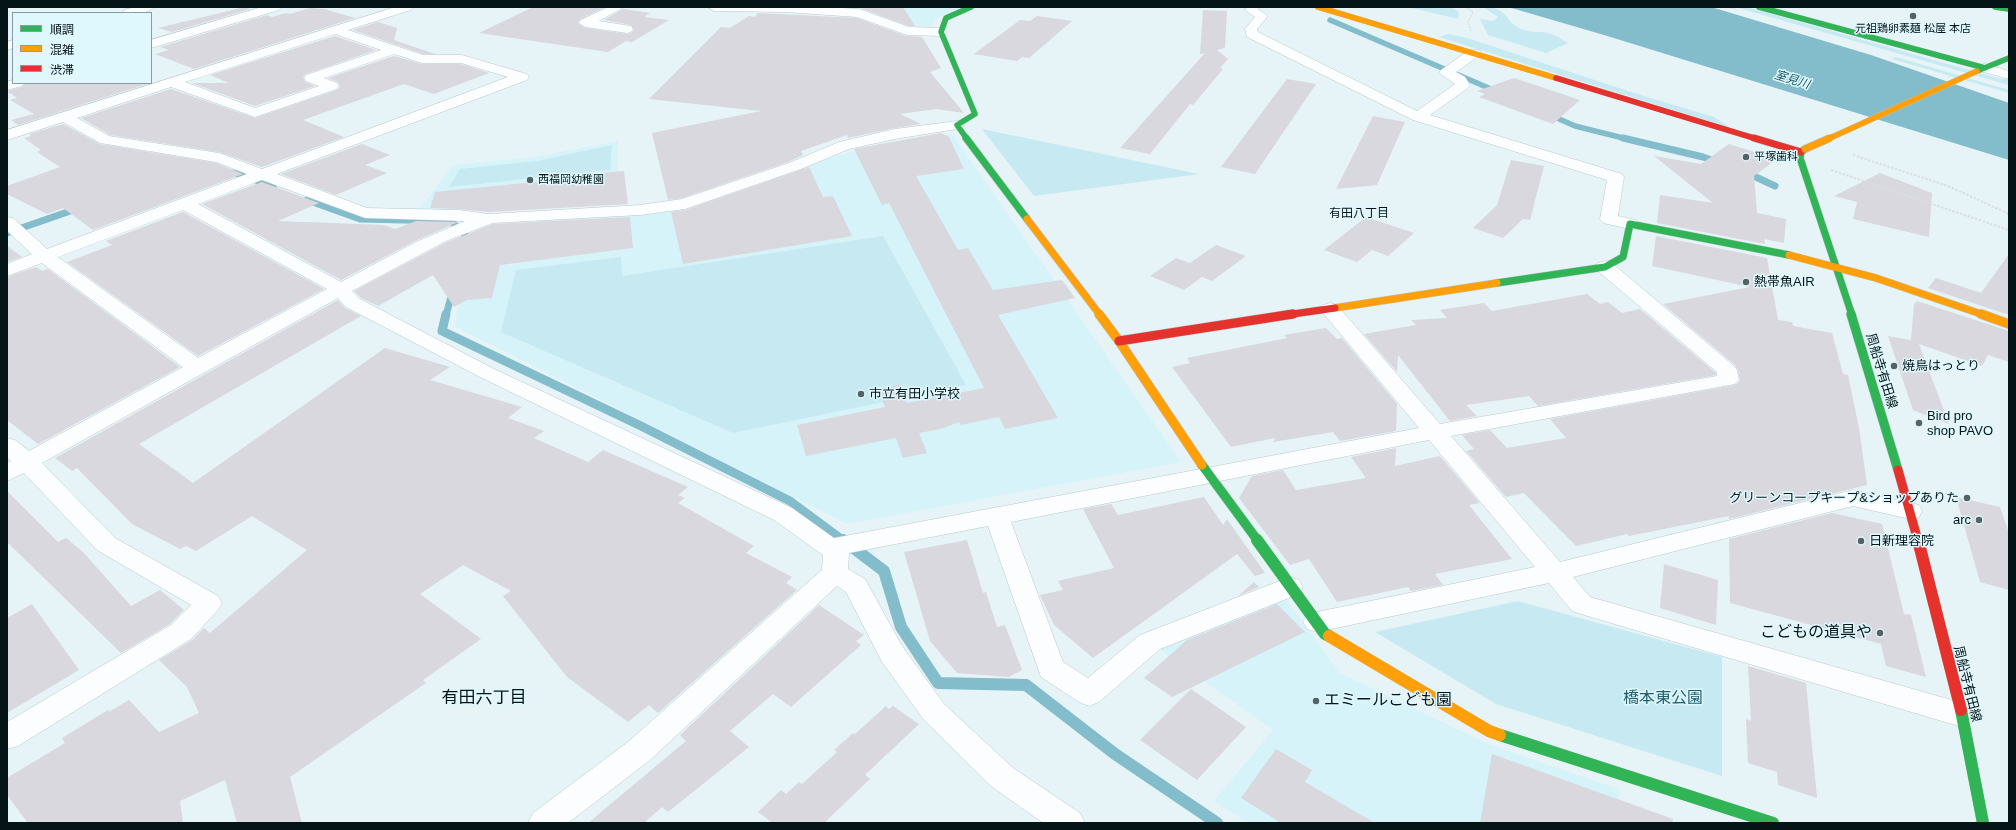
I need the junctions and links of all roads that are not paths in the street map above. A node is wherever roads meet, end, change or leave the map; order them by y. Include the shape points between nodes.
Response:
1 (148, 7) edge
2 (275, 7) edge
3 (407, 7) edge
4 (618, 7) edge
5 (714, 7) edge
6 (971, 7) edge
7 (1253, 7) edge
8 (1318, 7) edge
9 (1759, 7) edge
10 (1995, 7) edge
11 (785, 8) edge
12 (2009, 9) edge
13 (131, 12) edge
14 (627, 29) dead end
15 (335, 30) junction
16 (941, 32) junction
17 (152, 44) edge
18 (393, 50) junction
19 (1470, 52) junction
20 (2009, 58) edge
21 (1981, 70) junction
22 (2009, 75) edge
23 (171, 82) junction
24 (63, 116) junction
25 (1418, 116) junction
26 (957, 125) junction
27 (7, 135) edge
28 (1803, 151) junction
29 (265, 174) junction
30 (184, 204) junction
31 (492, 218) junction
32 (1630, 224) junction
33 (13, 228) edge
34 (44, 256) junction
35 (1837, 267) junction
36 (1605, 268) junction
37 (7, 270) edge
38 (340, 289) junction
39 (1330, 309) junction
40 (2009, 324) edge
41 (1119, 340) junction
42 (198, 368) junction
43 (1435, 432) junction
44 (7, 445) edge
45 (17, 468) edge
46 (1209, 476) junction
47 (1910, 511) junction
48 (997, 516) junction
49 (832, 560) junction
50 (1554, 573) junction
51 (1290, 587) junction
52 (1317, 622) junction
53 (1962, 715) junction
54 (7, 737) edge
55 (544, 823) edge
56 (1068, 823) edge
57 (1773, 823) edge
58 (1983, 823) edge

1 - 13 street
2 - 17 street
3 - 15 street
4 - 14 street via 585,23
5 - 11 street
6 - 16 street via 946,18
7 - 25 street via 1251,10 1262,16 1251,29 1252,34
8 - 19 street
9 - 21 street
10 - 12 street
11 - 16 street via 859,14 907,31
15 - 18 street
15 - 23 street
16 - 26 street via 975,114
18 - 23 street via 311,78 332,86 254,113
18 - 29 street via 422,59 462,59 522,77
19 - 25 street via 1449,71 1463,85
19 - 28 street
20 - 21 street
21 - 22 street
21 - 28 street, bridge
23 - 24 street
24 - 27 street
24 - 29 street via 105,140 219,158
25 - 32 street via 1616,177 1609,219
26 - 31 street via 844,145 795,166 685,204 640,210
26 - 41 street
28 - 35 street, 周船寺有田線 via 1800,158
29 - 30 street
29 - 31 street via 365,213
30 - 34 street
30 - 38 street
31 - 38 street via 474,222 449,233
32 - 35 street
32 - 36 street via 1623,257
33 - 34 street
34 - 37 street
34 - 42 street
35 - 40 street
35 - 47 street, 周船寺有田線
36 - 39 street
36 - 43 street via 1727,370 1728,380
38 - 42 street
38 - 49 street via 353,303 480,369 783,514
39 - 41 street
39 - 43 street
41 - 46 street
42 - 45 street
43 - 46 street
43 - 50 street
44 - 45 street
45 - 54 street via 106,544 209,603 181,632
46 - 48 street
46 - 51 street
47 - 50 street via 1853,498
47 - 53 street, 周船寺有田線
48 - 49 street via 867,541
48 - 51 street via 1051,669 1089,694 1150,642
49 - 55 street via 639,751
49 - 56 street via 856,586 892,654 934,712 1002,777
50 - 52 street
50 - 53 street via 1581,604
51 - 52 street
52 - 57 street via 1325,634 1489,731
53 - 58 street, 周船寺有田線

